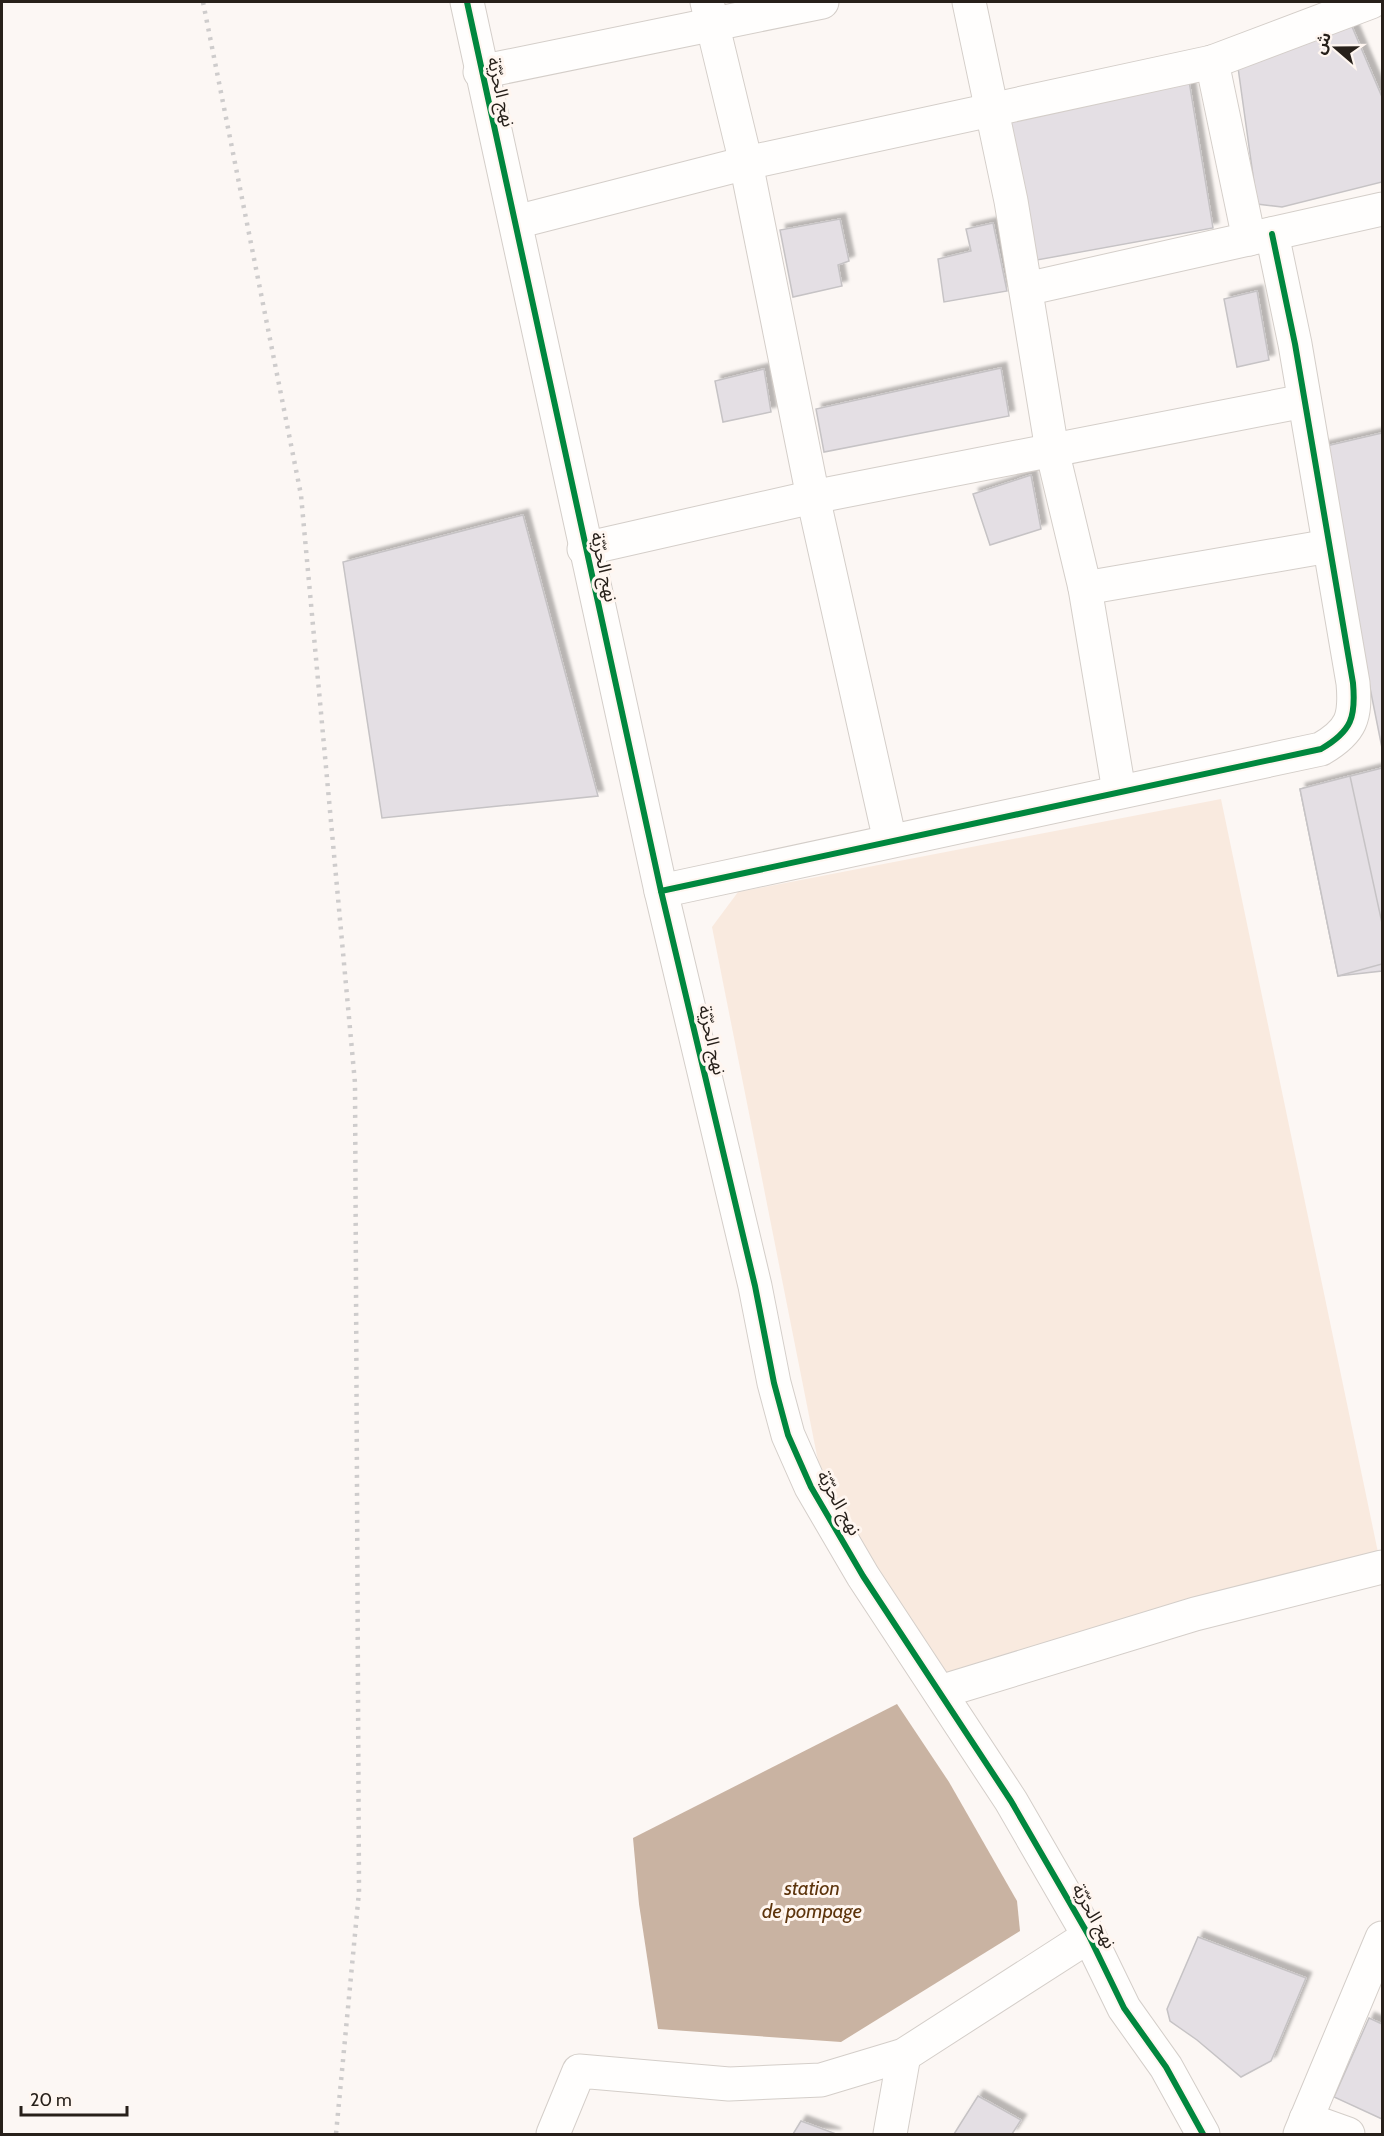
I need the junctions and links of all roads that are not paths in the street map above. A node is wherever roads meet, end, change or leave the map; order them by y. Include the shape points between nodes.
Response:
1 (467, 2) edge
2 (822, 2) edge
3 (969, 2) edge
4 (1371, 2) edge
5 (1314, 12) edge
6 (711, 14) edge
7 (1212, 62) junction
8 (480, 72) junction
9 (993, 109) junction
10 (746, 163) junction
11 (1383, 209) edge
12 (516, 222) junction
13 (1260, 236) junction
14 (1026, 289) junction
15 (1304, 400) junction
16 (1052, 450) junction
17 (813, 497) junction
18 (1329, 546) junction
19 (584, 549) junction
20 (1085, 588) junction
21 (1119, 791) junction
22 (890, 842) junction
23 (661, 891) junction
24 (1383, 1567) edge
25 (940, 1692) junction
26 (1089, 1936) junction
27 (1383, 1938) edge
28 (904, 2055) junction
29 (1303, 2127) edge
30 (553, 2134) edge
31 (890, 2134) edge
32 (1203, 2134) edge
33 (1348, 2134) edge

1 - 8 street, نهج الحرّيّة
2 - 6 street
3 - 9 street
4 - 5 street
5 - 7 street
6 - 8 street
6 - 10 street
7 - 9 street
7 - 13 street
8 - 12 street, نهج الحرّيّة
9 - 10 street
9 - 14 street
10 - 12 street
10 - 17 street
11 - 13 street
12 - 19 street, نهج الحرّيّة
13 - 14 street
13 - 15 street
14 - 16 street
15 - 16 street
15 - 18 street
16 - 17 street
16 - 20 street
17 - 19 street
17 - 22 street
18 - 20 street
18 - 21 street via 1353,683 1355,703 1348,727 1321,749
19 - 23 street, نهج الحرّيّة
20 - 21 street
21 - 22 street
22 - 23 street
23 - 25 street, نهج الحرّيّة via 788,1436 811,1487 863,1576
24 - 25 street via 1195,1614
25 - 26 street, نهج الحرّيّة via 1011,1800
26 - 28 street
26 - 32 street, نهج الحرّيّة via 1124,2008 1166,2067
27 - 29 street
28 - 30 street via 821,2080 729,2084 579,2071
28 - 31 street
29 - 33 street

